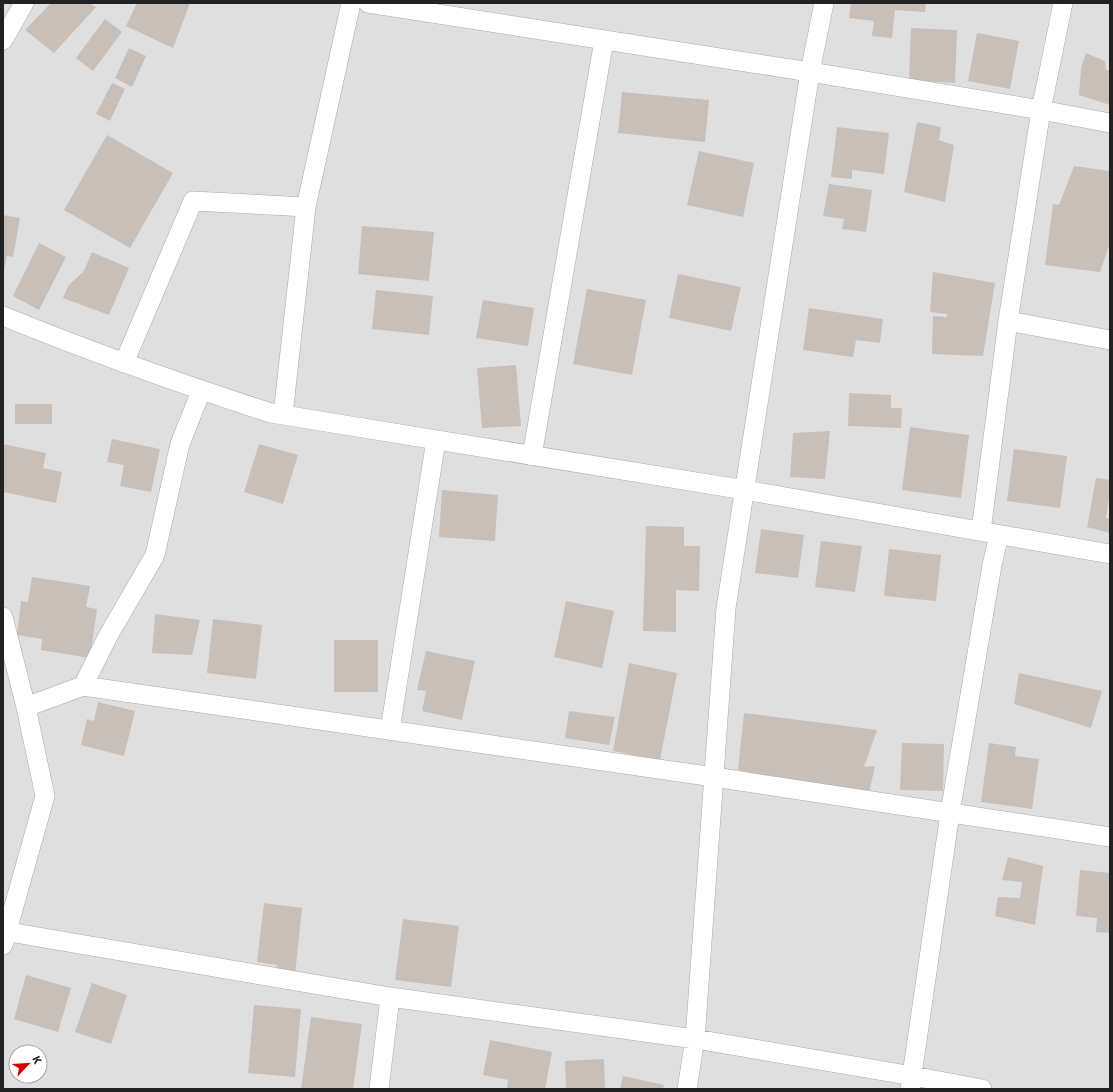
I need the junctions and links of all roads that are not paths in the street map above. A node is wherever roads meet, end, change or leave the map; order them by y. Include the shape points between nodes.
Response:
1 (24, 3) edge
2 (351, 3) edge
3 (368, 3) edge
4 (824, 3) edge
5 (1063, 3) edge
6 (3, 40) edge
7 (604, 40) junction
8 (810, 72) junction
9 (1041, 110) junction
10 (1110, 123) edge
11 (306, 206) junction
12 (3, 316) edge
13 (1008, 321) junction
14 (1110, 340) edge
15 (124, 363) junction
16 (201, 391) junction
17 (283, 415) junction
18 (436, 440) junction
19 (532, 456) junction
20 (745, 490) junction
21 (990, 533) junction
22 (1110, 554) edge
23 (3, 617) edge
24 (83, 686) junction
25 (26, 707) junction
26 (390, 730) junction
27 (714, 777) junction
28 (950, 813) junction
29 (1110, 837) edge
30 (4, 936) edge
31 (390, 997) junction
32 (695, 1039) junction
33 (912, 1082) edge
34 (379, 1089) edge
35 (687, 1089) edge
36 (982, 1089) edge

1 - 6 street
2 - 11 street
3 - 7 street
4 - 8 street
5 - 9 street
7 - 8 street
7 - 19 street
8 - 9 street
8 - 20 street
9 - 10 street
9 - 13 street
11 - 15 street via 193,201
11 - 17 street
12 - 15 street
13 - 14 street
13 - 21 street
15 - 16 street
16 - 17 street
16 - 24 street via 180,444 155,556 108,636
17 - 18 street
18 - 19 street
18 - 26 street
19 - 20 street
20 - 21 street
20 - 27 street via 726,608
21 - 22 street
21 - 28 street via 992,565
23 - 25 street
24 - 25 street
24 - 26 street
25 - 30 street via 45,796
26 - 27 street
27 - 28 street
27 - 32 street
28 - 29 street
28 - 33 street
30 - 31 street
31 - 32 street
31 - 34 street
32 - 33 street
32 - 35 street
33 - 36 street

